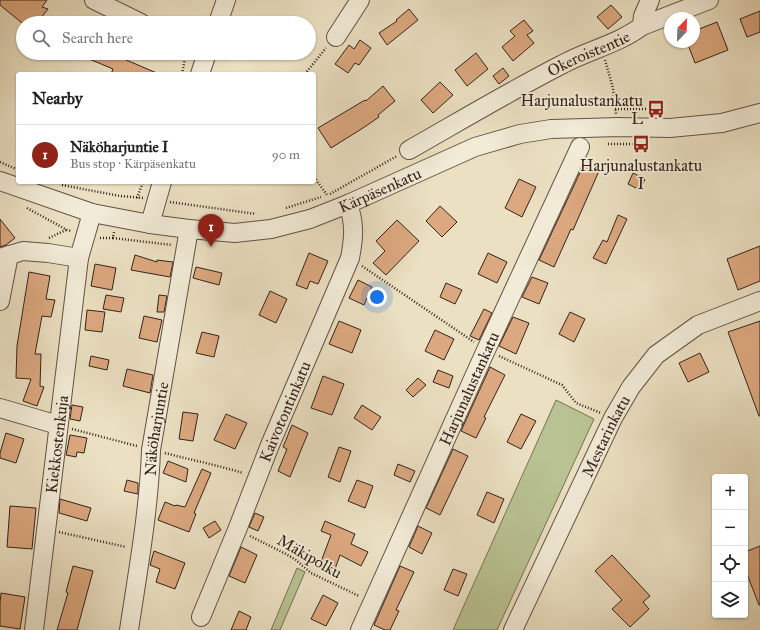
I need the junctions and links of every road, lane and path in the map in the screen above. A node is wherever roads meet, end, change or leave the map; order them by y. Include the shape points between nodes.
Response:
1 (94, 0) edge
2 (226, 0) edge
3 (360, 0) edge
4 (650, 0) edge
5 (709, 0) edge
6 (127, 16) edge
7 (220, 16) edge
8 (642, 26) junction
9 (336, 37) joint
10 (601, 48) junction
11 (185, 60) edge
12 (205, 60) edge
13 (182, 72) edge
14 (201, 72) edge
15 (307, 72) edge
16 (615, 109) junction
17 (656, 109) dead end
18 (760, 113) edge
19 (618, 127) junction
20 (580, 147) dead end
21 (409, 150) joint
22 (0, 162) edge
23 (16, 169) edge
24 (316, 180) edge
25 (0, 181) edge
26 (142, 184) edge
27 (161, 184) edge
28 (61, 185) dead end
29 (328, 195) junction
30 (137, 198) junction
31 (156, 199) junction
32 (348, 204) junction
33 (285, 209) dead end
34 (92, 213) junction
35 (263, 215) dead end
36 (150, 224) junction
37 (189, 230) junction
38 (5, 257) edge
39 (79, 258) junction
40 (350, 258) junction
41 (0, 301) edge
42 (760, 301) edge
43 (486, 350) junction
44 (0, 408) edge
45 (613, 418) junction
46 (58, 425) junction
47 (151, 450) junction
48 (257, 478) junction
49 (47, 530) junction
50 (237, 530) junction
51 (141, 550) junction
52 (372, 602) junction
53 (201, 617) dead end
54 (34, 630) edge
55 (129, 630) edge
56 (360, 630) edge
57 (513, 630) edge

1 - 6 street
2 - 7 street
3 - 9 street
4 - 8 street
5 - 8 street, Okeroistentie
8 - 10 street, Okeroistentie
9 - 15 path
10 - 16 path via 613,88
10 - 21 street, Okeroistentie via 564,63
11 - 13 path
12 - 14 street
16 - 17 path
16 - 19 path
18 - 19 street, Kärpäsenkatu via 722,123 670,128
19 - 32 street, Kärpäsenkatu via 551,129 520,134 475,147
20 - 43 street, Harjunalustankatu
21 - 29 path
22 - 23 path
24 - 29 path
25 - 34 street, Kärpäsenkatu
26 - 30 path
27 - 31 street
28 - 30 path
29 - 33 path
30 - 31 path
31 - 35 path
31 - 36 street
32 - 37 street, Kärpäsenkatu via 310,219 271,230 235,233
32 - 40 street, Kaivotontinkatu via 352,214 354,236
34 - 36 street, Kärpäsenkatu
34 - 39 street, Kiekkostenkuja
36 - 37 street, Kärpäsenkatu
37 - 47 street, Näköharjuntie
38 - 39 street via 23,251
38 - 41 street
39 - 46 street, Kiekkostenkuja
40 - 43 path
40 - 48 street, Kaivotontinkatu
42 - 45 street, Mestarinkatu via 698,325 656,355 630,387
43 - 45 path via 562,384 576,403
43 - 52 street, Harjunalustankatu
44 - 46 street
45 - 57 street, Mestarinkatu
46 - 47 path
46 - 49 street, Kiekkostenkuja
47 - 48 path via 217,465
47 - 51 street, Näköharjuntie
48 - 50 street, Kaivotontinkatu
49 - 51 path
49 - 54 street, Kiekkostenkuja
50 - 52 path, Mäkipolku via 286,554 311,573
50 - 53 street, Kaivotontinkatu
51 - 55 street, Näköharjuntie
52 - 56 street, Harjunalustankatu

